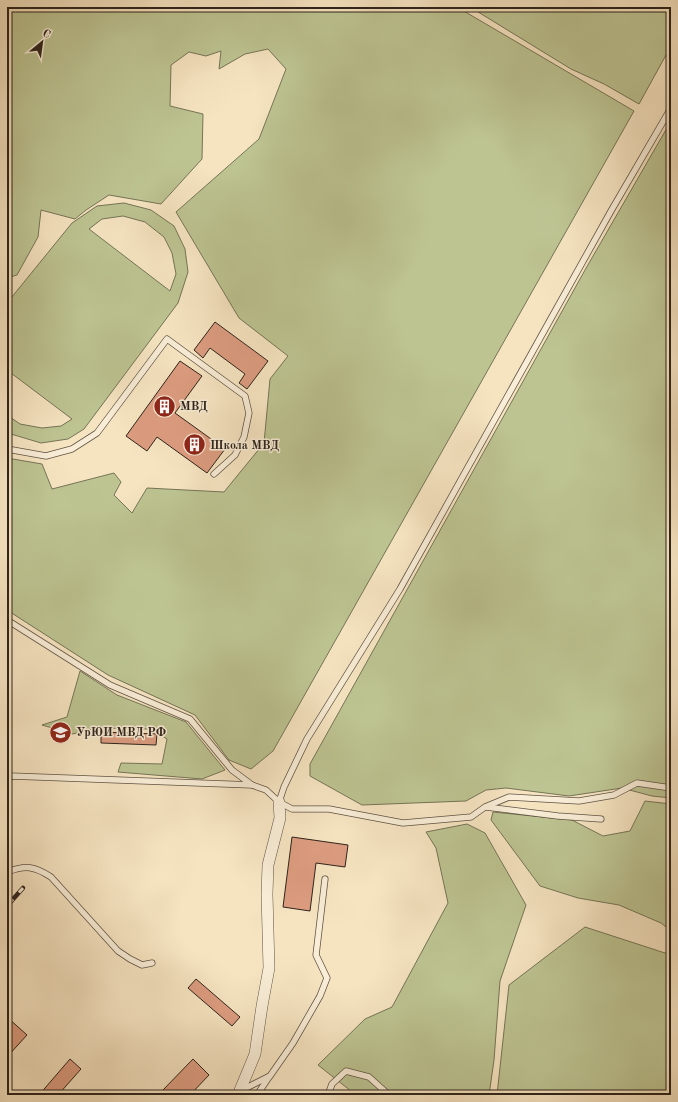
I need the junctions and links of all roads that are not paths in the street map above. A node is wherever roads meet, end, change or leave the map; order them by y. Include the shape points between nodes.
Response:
1 (671, 108) edge
2 (7, 449) edge
3 (214, 474) dead end
4 (7, 620) edge
5 (8, 776) edge
6 (252, 785) junction
7 (671, 788) edge
8 (279, 802) junction
9 (485, 807) junction
10 (602, 819) dead end
11 (7, 872) edge
12 (325, 879) dead end
13 (152, 963) dead end
14 (270, 1076) junction
15 (239, 1093) edge
16 (257, 1095) edge
17 (328, 1095) edge
18 (389, 1095) edge

1 - 8 lane via 400,589 307,739
2 - 3 lane via 46,456 72,449 97,433 167,339 245,396 249,413 244,437 235,455
4 - 6 lane via 110,685 190,719 232,770
5 - 6 lane
6 - 8 lane via 266,790
7 - 9 lane via 637,783 614,795 579,801 509,797
8 - 9 lane via 292,809 329,809 403,823 471,817
8 - 15 street via 280,818 268,865 269,968 255,1054
9 - 10 lane
11 - 13 lane via 21,867 37,869 51,877 118,951 142,965
12 - 14 lane via 316,955 327,978 320,996 293,1043
14 - 15 lane
14 - 16 lane
17 - 18 lane via 332,1084 346,1071 369,1077

